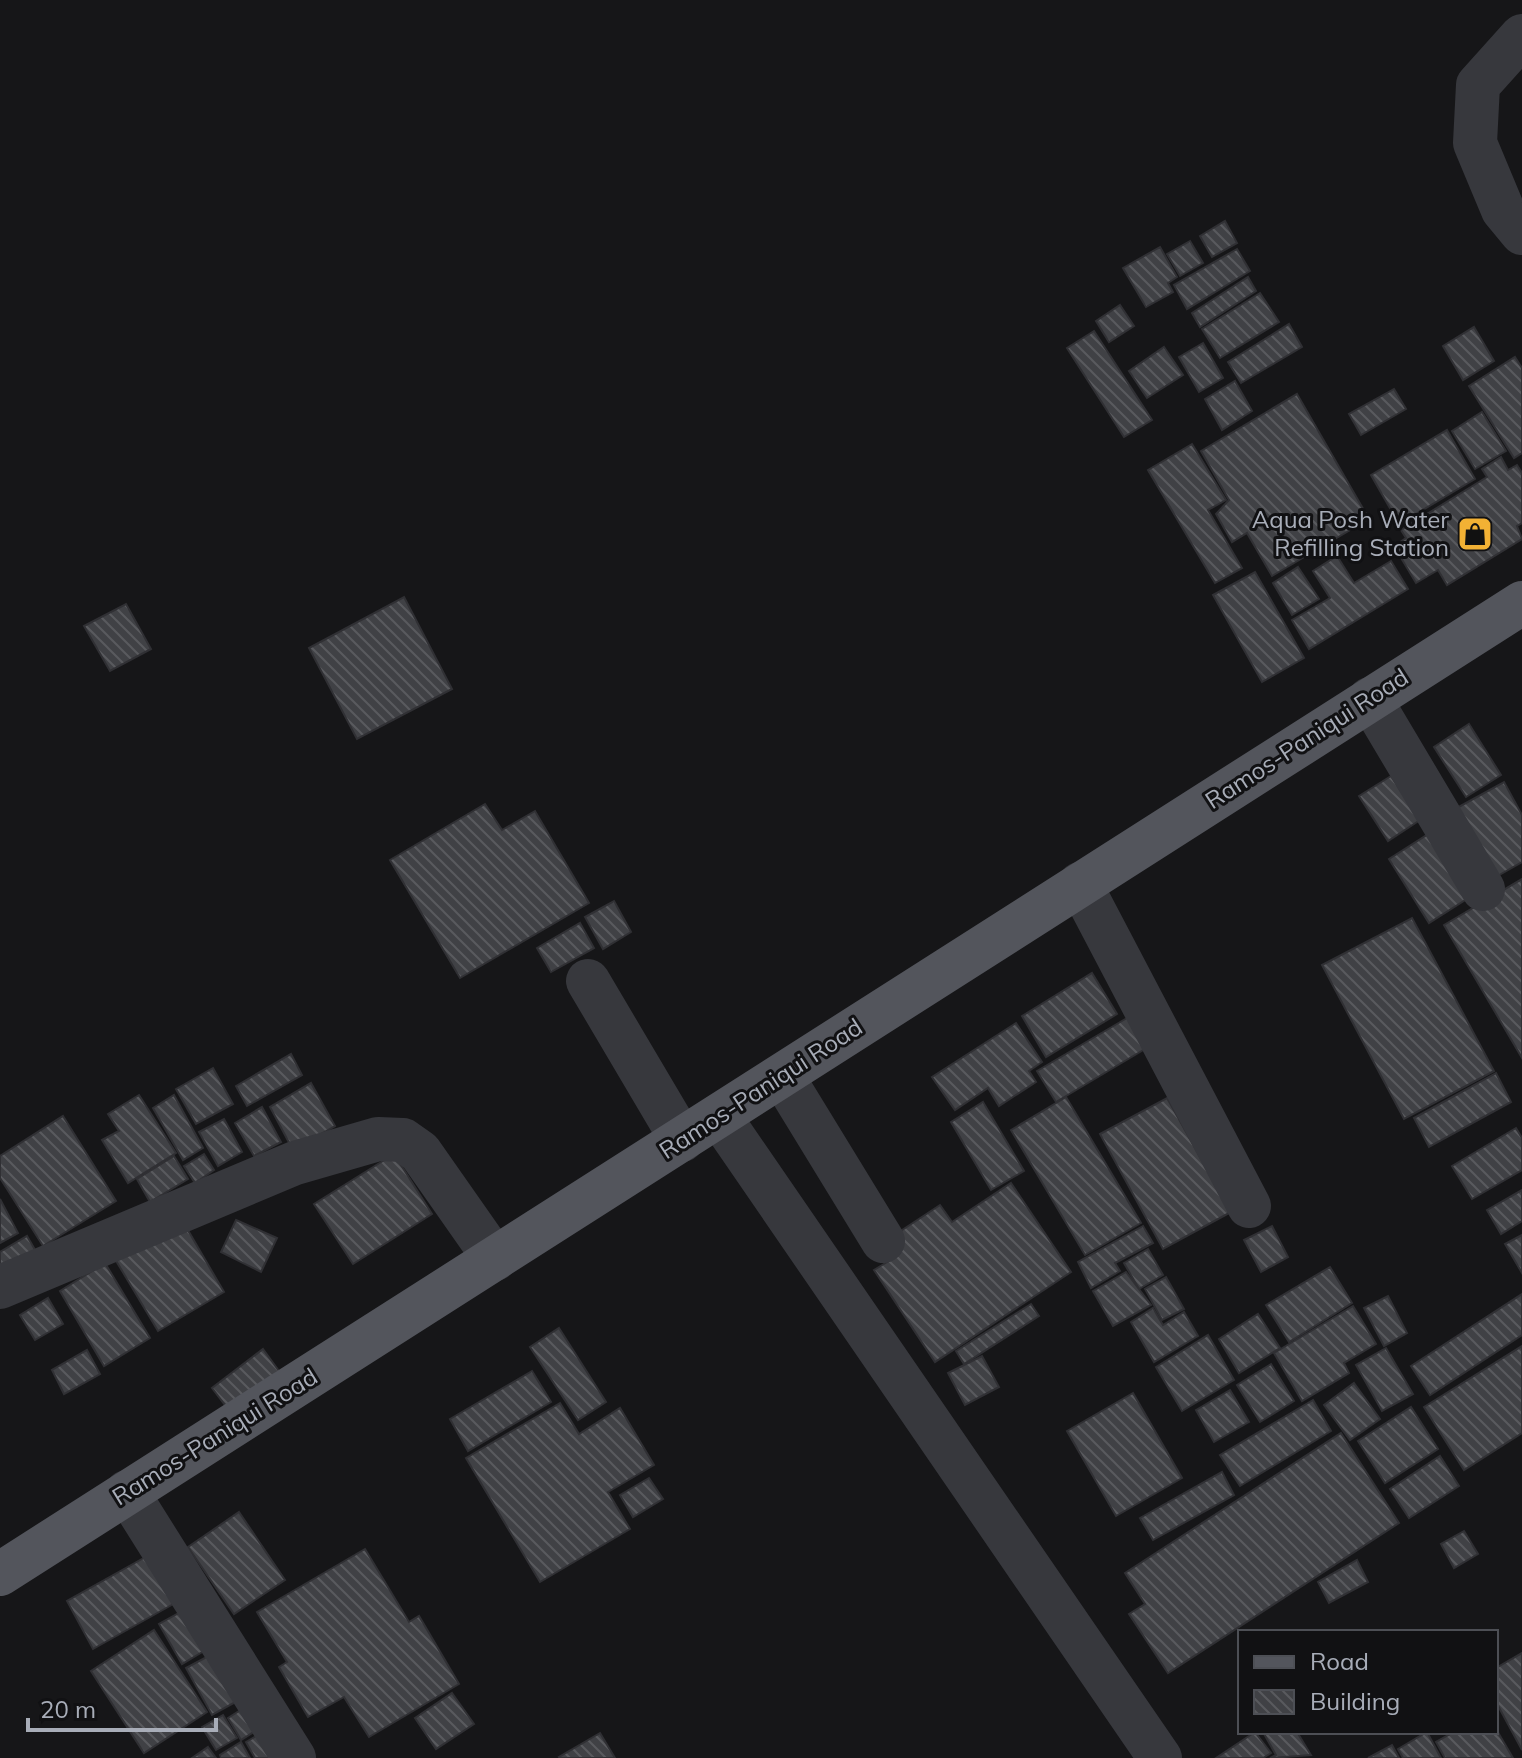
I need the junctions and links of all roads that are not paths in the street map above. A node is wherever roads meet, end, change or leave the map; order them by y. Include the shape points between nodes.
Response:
1 (1522, 36) edge
2 (1522, 233) edge
3 (1522, 603) edge
4 (1370, 699) junction
5 (1080, 884) junction
6 (1483, 889) dead end
7 (588, 981) dead end
8 (782, 1076) junction
9 (719, 1116) junction
10 (682, 1140) junction
11 (1249, 1206) dead end
12 (883, 1241) dead end
13 (495, 1259) junction
14 (0, 1287) edge
15 (127, 1492) junction
16 (0, 1574) edge
17 (294, 1758) edge
18 (1160, 1758) edge

1 - 2 street via 1478,85 1475,143 1503,210
3 - 4 main road, Ramos-Paniqui Road
4 - 5 main road, Ramos-Paniqui Road
4 - 6 street
5 - 8 main road, Ramos-Paniqui Road
5 - 11 street
7 - 10 street
8 - 9 main road, Ramos-Paniqui Road
8 - 12 street
9 - 10 main road, Ramos-Paniqui Road
9 - 18 street
10 - 13 main road, Ramos-Paniqui Road
13 - 14 street via 420,1152 403,1140 378,1139 295,1163
13 - 15 main road, Ramos-Paniqui Road
15 - 16 main road, Ramos-Paniqui Road
15 - 17 street

